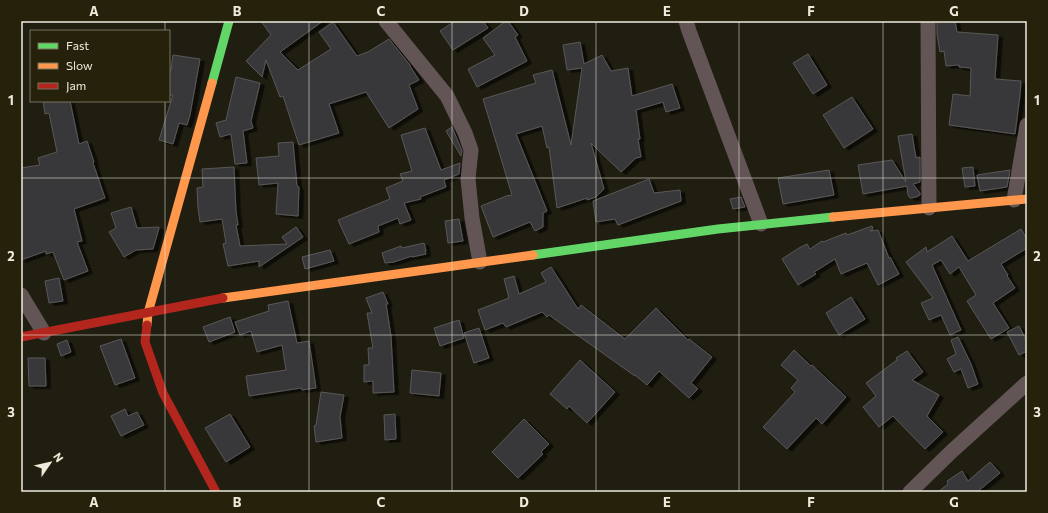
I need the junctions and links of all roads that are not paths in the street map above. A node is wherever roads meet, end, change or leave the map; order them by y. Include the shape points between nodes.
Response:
1 (229, 21) edge
2 (386, 21) edge
3 (686, 21) edge
4 (928, 21) edge
5 (1027, 125) edge
6 (1021, 199) edge
7 (929, 208) junction
8 (761, 224) junction
9 (480, 262) junction
10 (21, 295) edge
11 (148, 313) junction
12 (44, 332) junction
13 (21, 337) edge
14 (1027, 383) edge
15 (216, 492) edge
16 (910, 492) edge

1 - 11 street
2 - 9 street via 447,96 465,133 471,150 468,179
3 - 8 street
4 - 7 street
5 - 6 street
6 - 7 street
7 - 8 street
8 - 9 street
9 - 11 street via 236,296
10 - 12 street
11 - 12 street
11 - 15 street via 146,342 163,393
12 - 13 street
14 - 16 street

